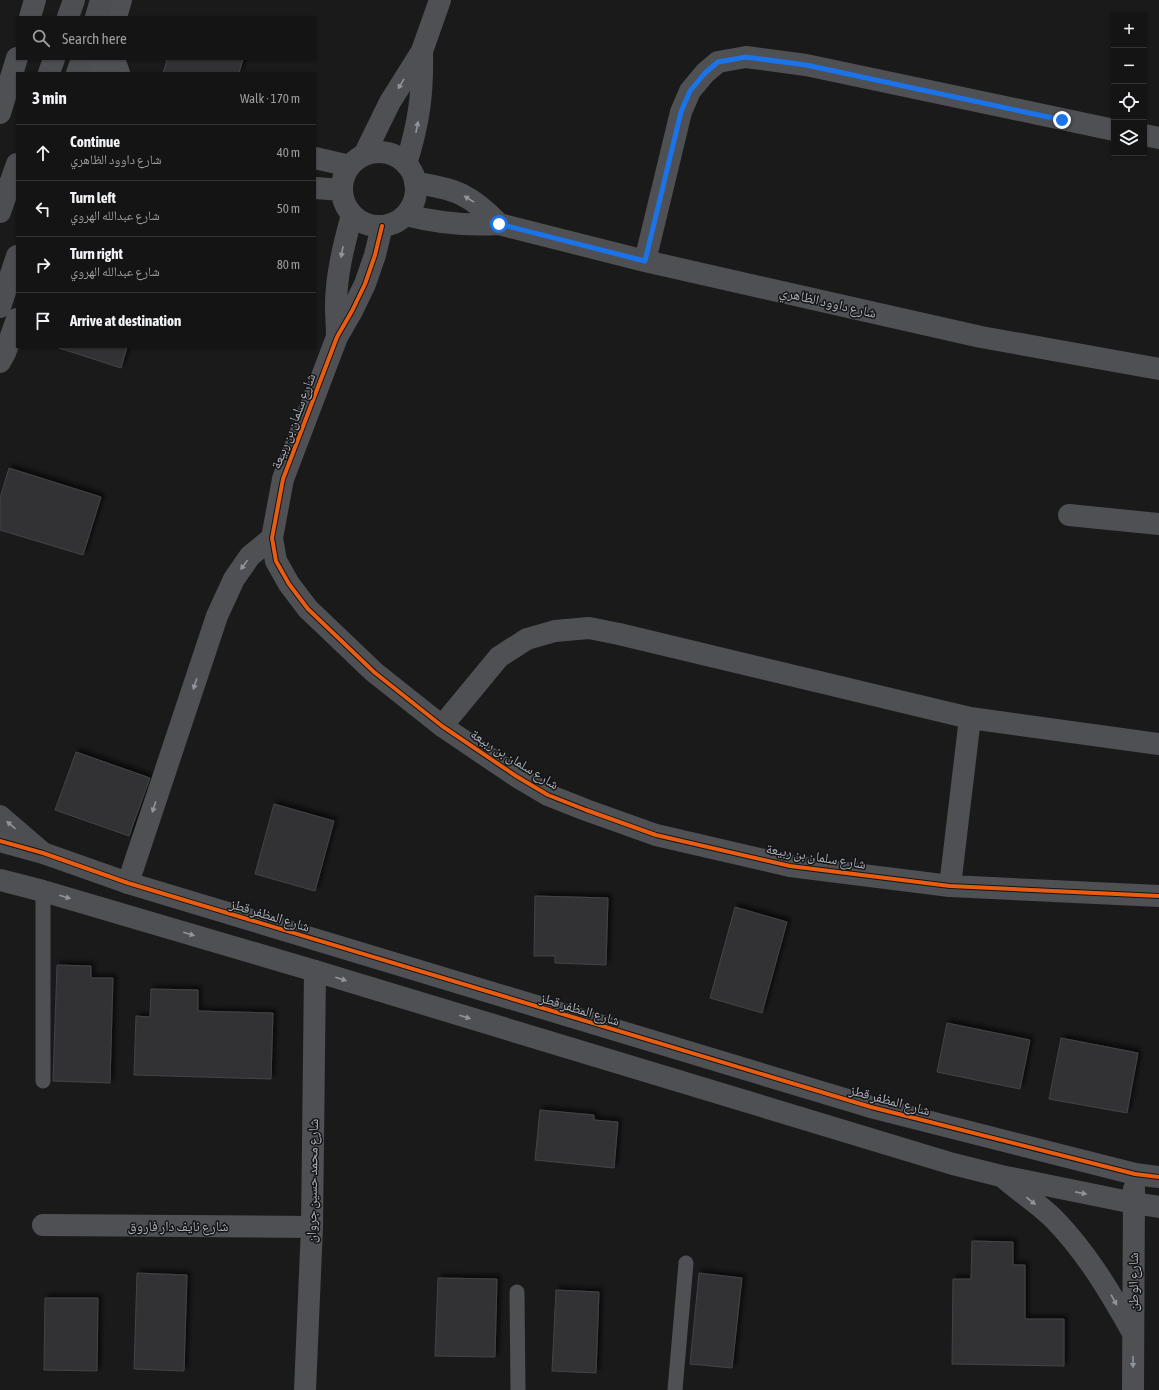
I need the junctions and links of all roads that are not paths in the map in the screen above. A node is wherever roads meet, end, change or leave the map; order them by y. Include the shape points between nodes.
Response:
1 (35, 0) edge
2 (74, 0) edge
3 (101, 0) edge
4 (121, 0) edge
5 (440, 0) edge
6 (30, 16) edge
7 (68, 16) edge
8 (96, 16) edge
9 (116, 16) edge
10 (422, 51) junction
11 (16, 60) edge
12 (54, 60) edge
13 (82, 60) edge
14 (103, 60) edge
15 (114, 60) edge
16 (49, 72) edge
17 (77, 72) edge
18 (98, 72) edge
19 (119, 72) edge
20 (0, 113) edge
21 (1111, 129) edge
22 (1147, 136) edge
23 (1159, 138) edge
24 (316, 158) edge
25 (357, 161) junction
26 (16, 167) edge
27 (411, 174) junction
28 (316, 188) edge
29 (342, 190) junction
30 (0, 212) edge
31 (352, 215) junction
32 (406, 215) junction
33 (499, 224) junction
34 (382, 226) junction
35 (16, 259) edge
36 (645, 261) junction
37 (0, 307) edge
38 (16, 322) edge
39 (337, 337) junction
40 (0, 362) edge
41 (1159, 369) edge
42 (1069, 515) dead end
43 (1159, 524) edge
44 (272, 538) junction
45 (970, 718) junction
46 (442, 726) junction
47 (1159, 744) edge
48 (0, 816) edge
49 (0, 841) edge
50 (43, 854) junction
51 (0, 880) edge
52 (128, 883) junction
53 (950, 886) junction
54 (43, 891) junction
55 (1159, 896) edge
56 (315, 971) junction
57 (44, 1081) dead end
58 (1135, 1174) junction
59 (1001, 1176) junction
60 (1159, 1177) edge
61 (1134, 1203) junction
62 (1159, 1207) edge
63 (44, 1225) dead end
64 (312, 1227) junction
65 (686, 1263) dead end
66 (517, 1292) dead end
67 (1133, 1334) junction
68 (305, 1390) edge
69 (518, 1390) edge
70 (675, 1390) edge
71 (1133, 1390) edge

1 - 6 street
2 - 7 main road
3 - 8 main road
4 - 9 street
5 - 10 street
10 -> 25 street
27 -> 10 street via 423,80
11 - 20 street
12 - 16 main road
13 - 17 main road
14 - 18 street
15 - 19 street
21 - 36 street via 806,65 746,57 718,62 690,91 681,112
22 - 23 street
24 - 25 street
25 - 27 street via 375,152 387,153 397,158
25 - 29 street via 345,173
26 - 30 main road
27 - 32 street via 414,200
33 -> 27 street via 482,207 461,194
28 - 29 street
29 - 31 street via 343,199
31 - 34 street via 361,222
31 -> 39 street, شارع سلمان بن ربيعة via 338,275
32 - 33 street, شارع داوود الظاهري via 452,224
32 - 34 street
33 - 36 street, شارع داوود الظاهري
34 - 39 street, شارع سلمان بن ربيعة via 365,284
35 - 37 main road
36 - 41 street, شارع داوود الظاهري via 981,337
38 - 40 street
39 - 44 street, شارع سلمان بن ربيعة via 283,479
42 - 43 street
44 - 46 street, شارع سلمان بن ربيعة via 276,561 308,609 374,672
44 -> 52 street via 250,556 234,579 217,616
45 - 46 street via 589,628 555,631 527,639 499,657
45 - 47 street
45 - 53 street
46 - 53 street, شارع سلمان بن ربيعة via 548,795 656,835 790,866
50 -> 48 main road
49 - 50 street, شارع المظفر قطز
50 - 52 street, شارع المظفر قطز
51 - 54 street
52 - 58 street, شارع المظفر قطز via 871,1107
53 - 55 street, شارع سلمان بن ربيعة
54 -> 56 street
54 - 57 lane
56 -> 59 street via 953,1164
56 - 64 street, شارع محمد حسين جروان
58 - 60 street, شارع المظفر قطز
58 - 61 street, شارع الوطن
59 -> 61 street
59 -> 67 street via 1053,1219 1084,1253 1110,1292
61 - 62 street
61 - 67 street, شارع الوطن
63 - 64 street, شارع نايف دار فاروق
64 - 68 street, شارع محمد حسين جروان
65 - 70 lane
66 - 69 lane
67 -> 71 street, شارع الوطن

